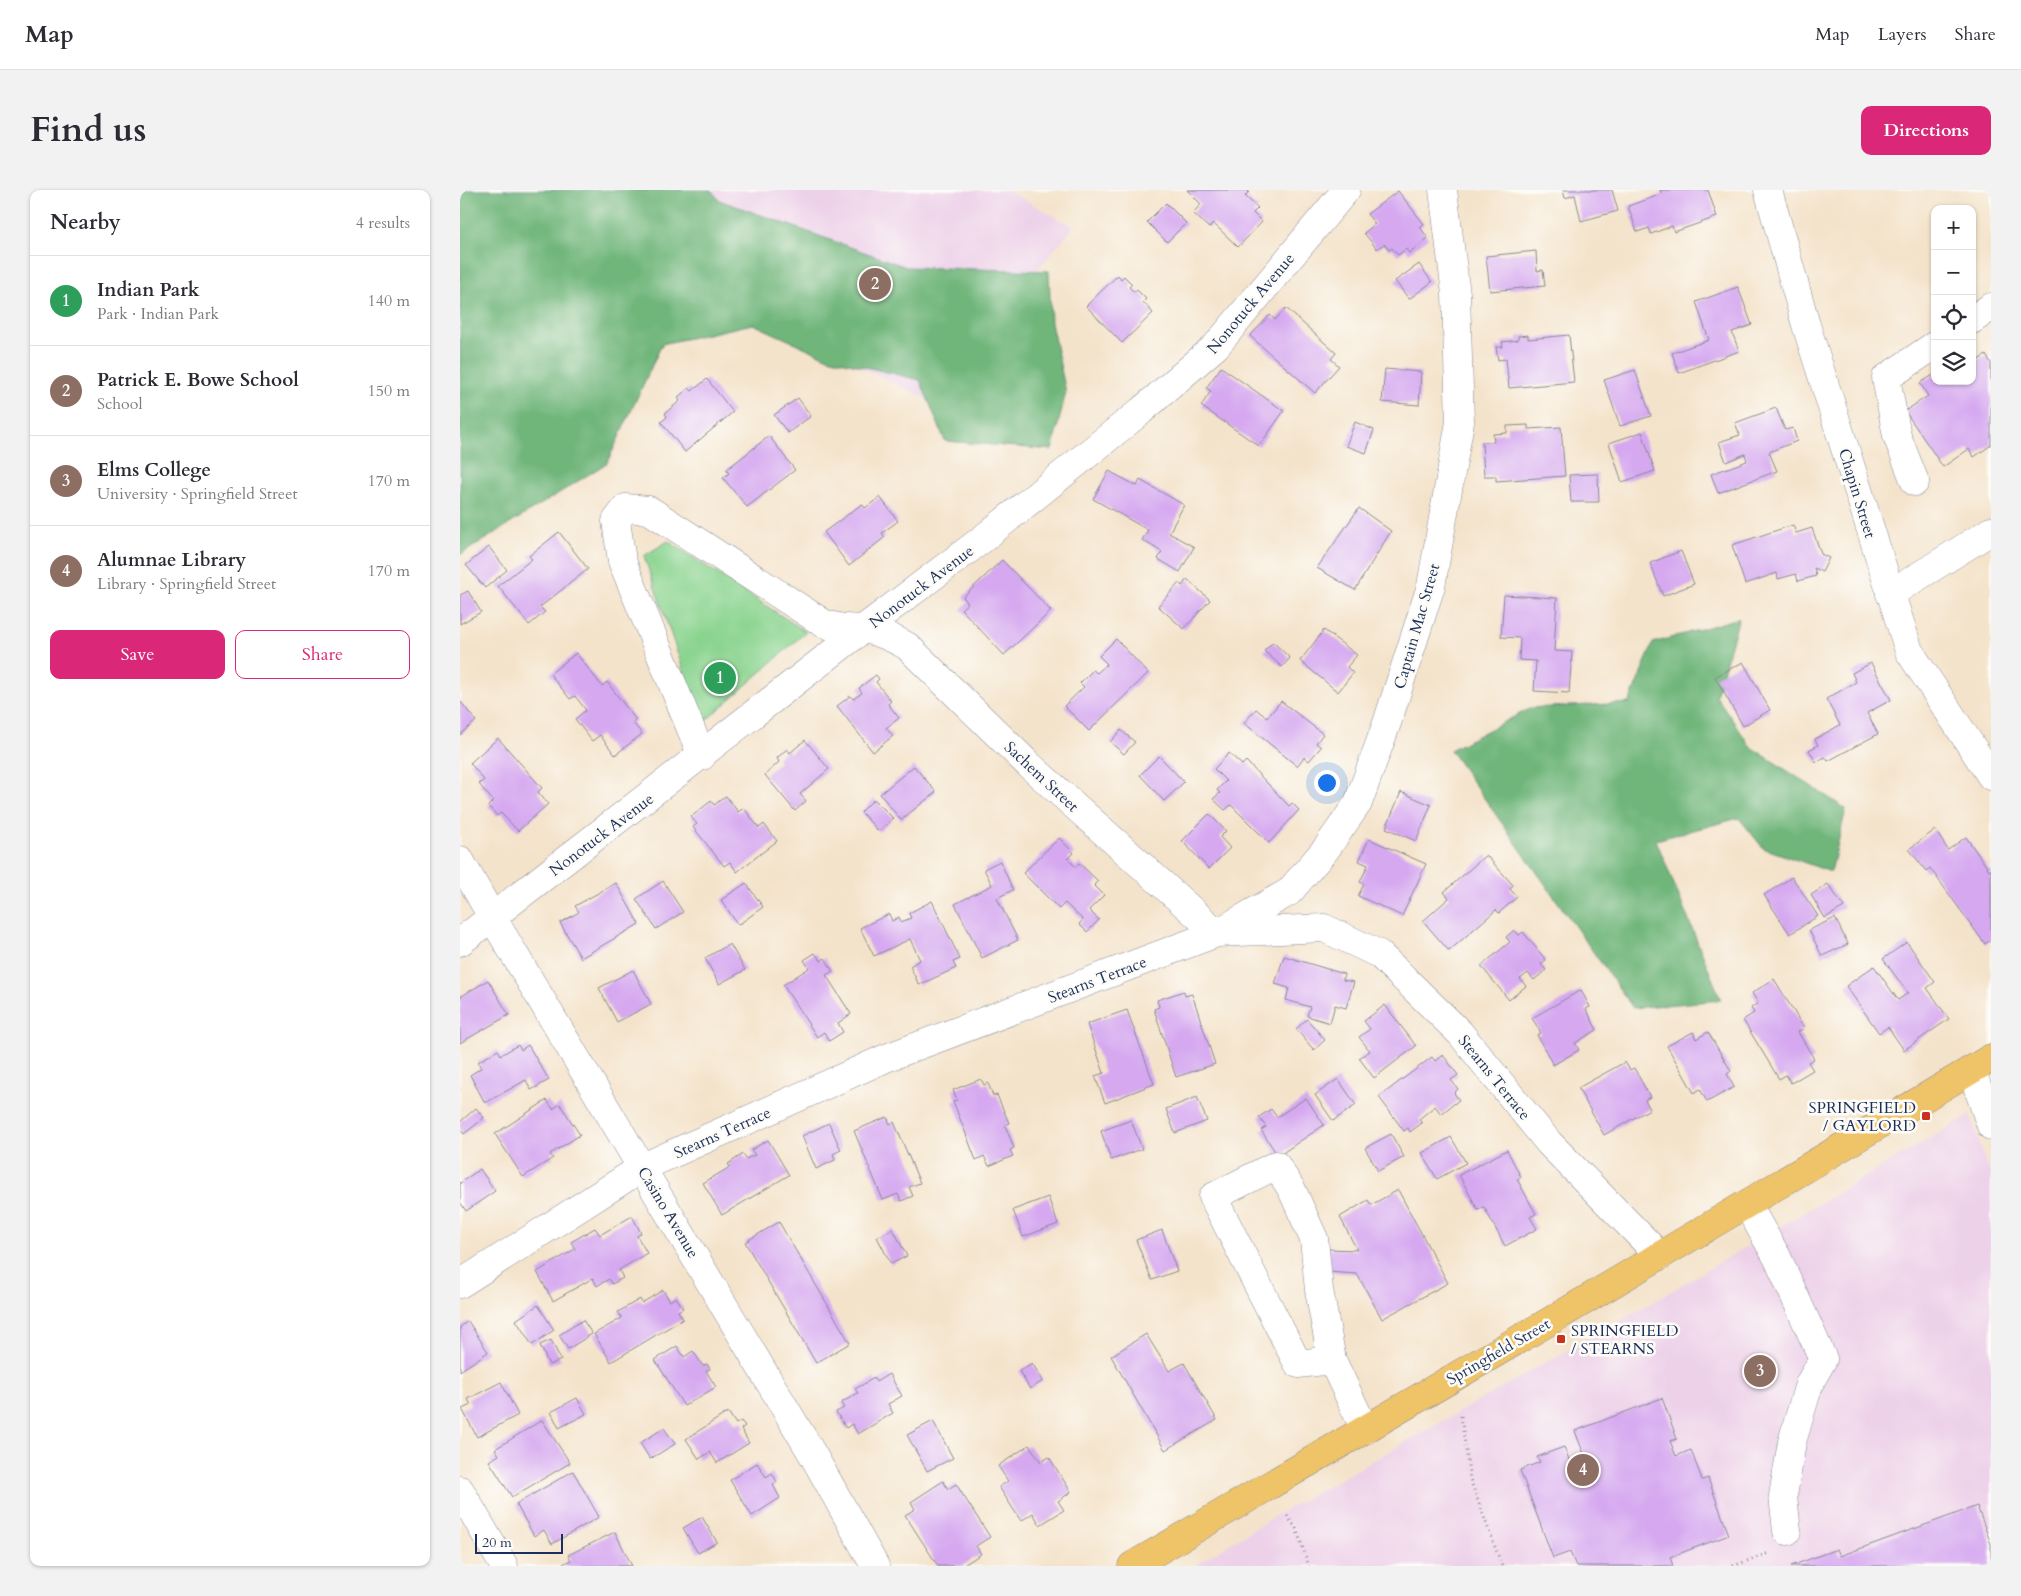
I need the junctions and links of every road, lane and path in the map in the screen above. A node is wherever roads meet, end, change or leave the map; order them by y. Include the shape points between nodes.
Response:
1 (1346, 190) edge
2 (1443, 190) edge
3 (1768, 190) edge
4 (1991, 308) edge
5 (1976, 317) edge
6 (1931, 348) edge
7 (1915, 482) dead end
8 (1991, 531) edge
9 (1890, 594) junction
10 (863, 629) junction
11 (702, 756) junction
12 (1991, 776) edge
13 (460, 860) edge
14 (492, 917) junction
15 (1217, 933) junction
16 (460, 942) edge
17 (1981, 1064) edge
18 (1991, 1126) edge
19 (643, 1167) junction
20 (1747, 1204) junction
21 (1660, 1256) junction
22 (460, 1284) edge
23 (1332, 1360) junction
24 (1461, 1416) dead end
25 (1365, 1430) junction
26 (460, 1490) edge
27 (1286, 1516) dead end
28 (1788, 1531) dead end
29 (504, 1566) edge
30 (875, 1566) edge
31 (1132, 1566) edge
32 (1309, 1566) edge
33 (1502, 1566) edge

1 - 10 street, Nonotuck Avenue via 1216,346 980,541
2 - 15 street, Captain Mac Street via 1456,294 1460,422 1431,586 1388,723 1358,803 1326,850 1289,892
3 - 9 street, Chapin Street via 1806,325
4 - 5 street
6 - 7 street via 1886,378 1898,436
8 - 9 street
9 - 12 street, Chapin Street via 1909,651
10 - 11 street, Nonotuck Avenue
10 - 11 street, Sachem Street via 837,628 822,623 649,510 626,508 616,521 622,562
10 - 15 street, Sachem Street via 888,635 907,646 1028,764
11 - 14 street, Nonotuck Avenue
13 - 14 street, Casino Avenue
14 - 16 street, Nonotuck Avenue
14 - 19 street, Casino Avenue
15 - 19 street, Stearns Terrace via 886,1058
15 - 21 street, Stearns Terrace via 1324,928 1379,954 1460,1033 1549,1143
17 - 18 street
17 - 20 main road, Springfield Street
19 - 22 street, Stearns Terrace
19 - 30 street, Casino Avenue
20 - 21 main road, Springfield Street
20 - 28 street via 1777,1256 1823,1358 1809,1384 1792,1442 1783,1496
21 - 25 main road, Springfield Street
23 - 23 street via 1319,1290 1314,1239 1292,1190 1276,1165 1213,1197 1298,1364
23 - 25 street
24 - 33 path via 1470,1479
25 - 31 main road, Springfield Street
26 - 29 street
27 - 32 path via 1296,1528

